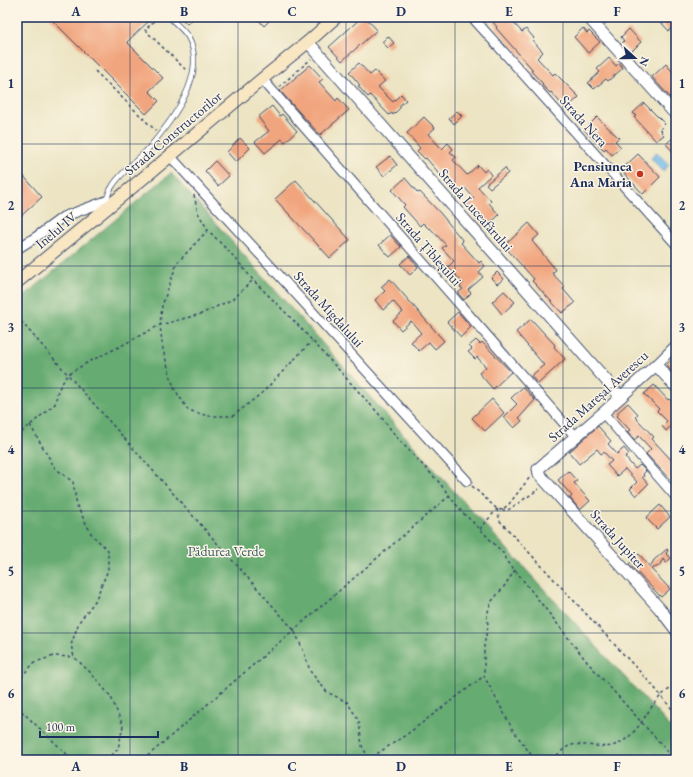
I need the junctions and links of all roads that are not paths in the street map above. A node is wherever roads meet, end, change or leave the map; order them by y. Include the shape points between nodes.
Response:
1 (169, 17) edge
2 (336, 17) edge
3 (472, 17) edge
4 (588, 17) edge
5 (308, 42) junction
6 (262, 79) junction
7 (676, 115) edge
8 (170, 156) junction
9 (110, 201) junction
10 (676, 244) edge
11 (17, 249) edge
12 (17, 282) edge
13 (676, 345) edge
14 (656, 365) junction
15 (676, 387) edge
16 (621, 397) junction
17 (603, 413) junction
18 (576, 437) junction
19 (538, 469) joint
20 (467, 481) road end
21 (676, 497) edge
22 (675, 624) edge

1 - 9 lane via 188,36 193,47 195,59 192,76 175,114 148,149 112,186
2 - 5 main road, Strada Constructorilor
3 - 10 street, Strada Nera
4 - 7 street
5 - 6 main road, Strada Constructorilor
5 - 16 street, Strada Luceafărului
6 - 8 main road, Strada Constructorilor
6 - 18 street, Strada Țibleșului
8 - 9 main road, Strada Constructorilor
8 - 20 street, Strada Migdalului
9 - 11 street, Strada Constructorilor via 63,217
9 - 12 main road, Inelul IV
13 - 14 street, Strada Mareșal Averescu
14 - 15 street
14 - 16 street, Strada Mareșal Averescu
16 - 17 street, Strada Mareșal Averescu
17 - 18 street, Strada Mareșal Averescu
17 - 21 street
18 - 19 street, Strada Mareșal Averescu
19 - 22 street, Strada Jupiter via 539,474

